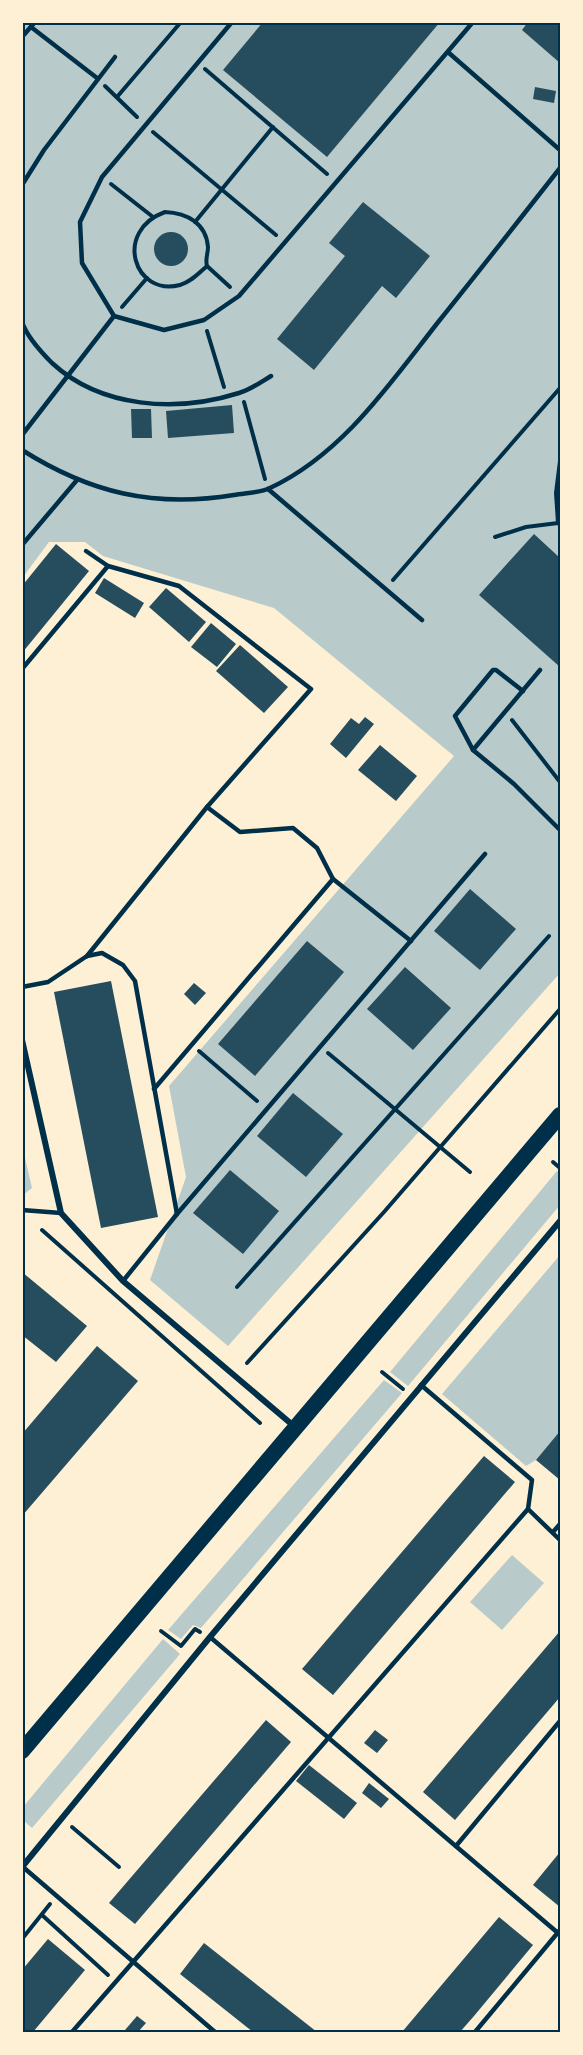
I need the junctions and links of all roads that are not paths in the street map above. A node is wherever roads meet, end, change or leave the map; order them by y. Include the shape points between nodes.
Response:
1 (232, 22) edge
2 (473, 22) edge
3 (33, 25) edge
4 (22, 37) edge
5 (449, 53) junction
6 (115, 57) dead end
7 (97, 78) junction
8 (561, 150) edge
9 (561, 168) edge
10 (22, 185) edge
11 (114, 316) junction
12 (22, 322) edge
13 (271, 376) dead end
14 (67, 377) junction
15 (22, 435) edge
16 (22, 450) edge
17 (77, 480) junction
18 (268, 489) junction
19 (22, 545) edge
20 (86, 551) dead end
21 (108, 566) junction
22 (422, 620) dead end
23 (22, 669) edge
24 (540, 670) dead end
25 (523, 692) junction
26 (473, 750) junction
27 (207, 807) junction
28 (561, 830) edge
29 (484, 854) dead end
30 (333, 879) junction
31 (411, 940) junction
32 (87, 956) junction
33 (22, 987) edge
34 (22, 1040) edge
35 (154, 1089) junction
36 (561, 1115) edge
37 (22, 1210) edge
38 (61, 1213) junction
39 (177, 1214) junction
40 (561, 1221) edge
41 (123, 1281) junction
42 (421, 1385) junction
43 (295, 1428) junction
44 (528, 1509) junction
45 (561, 1524) edge
46 (553, 1532) junction
47 (561, 1540) edge
48 (210, 1637) junction
49 (561, 1721) edge
50 (328, 1737) junction
51 (22, 1750) edge
52 (456, 1846) junction
53 (23, 1867) edge
54 (560, 1932) edge
55 (133, 1962) junction
56 (72, 2032) edge
57 (215, 2032) edge
58 (475, 2032) edge

1 - 11 lane via 102,177 80,222 82,263
2 - 5 lane
3 - 4 lane
3 - 7 lane
5 - 8 lane
5 - 11 lane via 239,296 204,320 164,330
6 - 7 lane
7 - 10 lane
9 - 18 lane via 369,410 321,456
11 - 14 lane
12 - 14 lane via 44,355
13 - 14 lane via 241,393 201,402 149,405 97,393
14 - 15 lane
16 - 17 lane
17 - 18 lane via 101,490 162,498 210,499
17 - 19 lane
18 - 22 lane
20 - 21 lane
21 - 23 lane
21 - 27 lane via 179,586 311,689
24 - 25 lane
25 - 26 lane
25 - 26 lane via 496,670 491,671 455,716
26 - 28 lane
27 - 30 lane via 240,832 293,828 317,848
27 - 32 lane
29 - 31 lane
30 - 31 lane
30 - 35 lane
31 - 39 lane
32 - 33 lane via 48,982
32 - 35 lane via 102,953 123,965 135,981
34 - 38 street
35 - 39 lane
36 - 43 highway
37 - 38 lane
38 - 41 street
39 - 41 lane
40 - 42 street
41 - 43 street
42 - 44 lane via 532,1480
42 - 48 street
43 - 51 highway
44 - 46 lane
44 - 50 lane
45 - 46 lane
46 - 47 lane
48 - 50 lane
48 - 53 street
49 - 52 lane
50 - 52 lane
50 - 55 lane
52 - 54 lane
53 - 55 lane
54 - 58 lane
55 - 56 lane
55 - 57 lane

